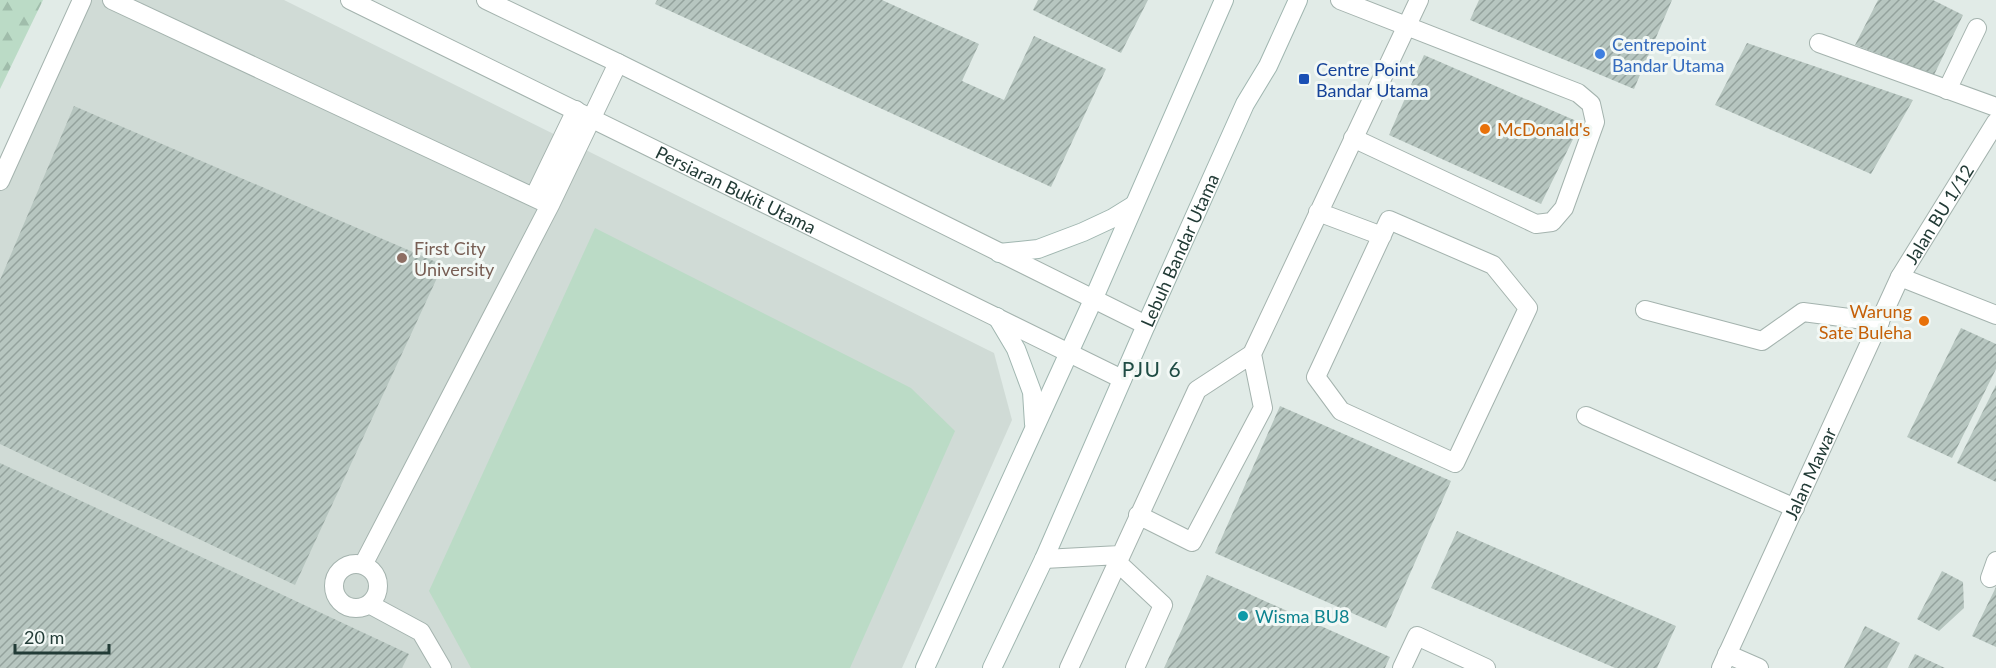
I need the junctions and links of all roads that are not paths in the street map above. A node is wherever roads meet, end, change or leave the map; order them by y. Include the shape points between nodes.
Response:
1 (82, 0) edge
2 (112, 0) edge
3 (350, 0) edge
4 (486, 0) edge
5 (1224, 0) edge
6 (1298, 0) edge
7 (1340, 0) edge
8 (1419, 0) edge
9 (1406, 26) junction
10 (1977, 28) dead end
11 (1819, 43) dead end
12 (618, 63) junction
13 (1947, 90) junction
14 (1996, 107) edge
15 (576, 110) junction
16 (593, 117) junction
17 (1996, 122) edge
18 (1353, 138) junction
19 (0, 181) edge
20 (542, 201) junction
21 (1134, 205) junction
22 (1318, 212) junction
23 (1382, 236) junction
24 (999, 253) junction
25 (1900, 277) junction
26 (1093, 300) junction
27 (1645, 310) dead end
28 (1996, 315) edge
29 (997, 317) junction
30 (1880, 322) junction
31 (1146, 325) junction
32 (1069, 352) junction
33 (1252, 354) junction
34 (1122, 379) junction
35 (1586, 416) dead end
36 (1034, 429) junction
37 (1795, 508) junction
38 (1138, 515) junction
39 (1119, 558) junction
40 (1044, 559) junction
41 (363, 565) junction
42 (369, 604) junction
43 (1724, 661) edge
44 (442, 668) edge
45 (925, 668) edge
46 (992, 668) edge
47 (1069, 668) edge
48 (1135, 668) edge
49 (1402, 668) edge
50 (1486, 668) edge
51 (1759, 668) edge

1 - 19 street
2 - 20 street
3 - 15 street, Persiaran Bukit Utama
4 - 12 street
5 - 21 street
6 - 31 street, Lebuh Bandar Utama via 1268,66 1245,104
7 - 9 street
8 - 9 street
9 - 18 street
9 - 18 street via 1578,93 1591,104 1595,122 1564,207 1552,222 1536,224
10 - 13 street
11 - 13 street
12 - 16 street
12 - 24 street
13 - 14 street
15 - 16 street, Persiaran Bukit Utama
15 - 20 street
16 - 20 street
16 - 29 street, Persiaran Bukit Utama
17 - 25 street, Jalan BU 1/12
18 - 22 street
20 - 41 street
21 - 24 street via 1083,232 1038,249
21 - 26 street
22 - 23 street
22 - 33 street
23 - 23 street via 1389,220 1493,265 1528,308 1455,463 1341,411 1317,377
24 - 26 street
25 - 28 street
25 - 30 street, Jalan Mawar
26 - 31 street
26 - 32 street
27 - 30 street via 1761,340 1803,312
29 - 32 street, Persiaran Bukit Utama
29 - 36 street via 1016,349 1032,392
30 - 37 street, Jalan Mawar
31 - 34 street, Lebuh Bandar Utama
32 - 34 street, Persiaran Bukit Utama
32 - 36 street
33 - 38 street via 1197,390
33 - 38 street via 1263,408 1192,542
34 - 40 street, Lebuh Bandar Utama
35 - 37 street
36 - 45 street
37 - 43 street, Jalan Mawar
38 - 39 street
39 - 40 street
39 - 47 street
39 - 48 street via 1164,605
40 - 46 street, Lebuh Bandar Utama
41 - 42 street via 377,577 379,587
41 - 42 street via 343,568 334,585 335,595 350,608
42 - 44 street via 421,632
43 - 51 street
49 - 50 street via 1417,636

